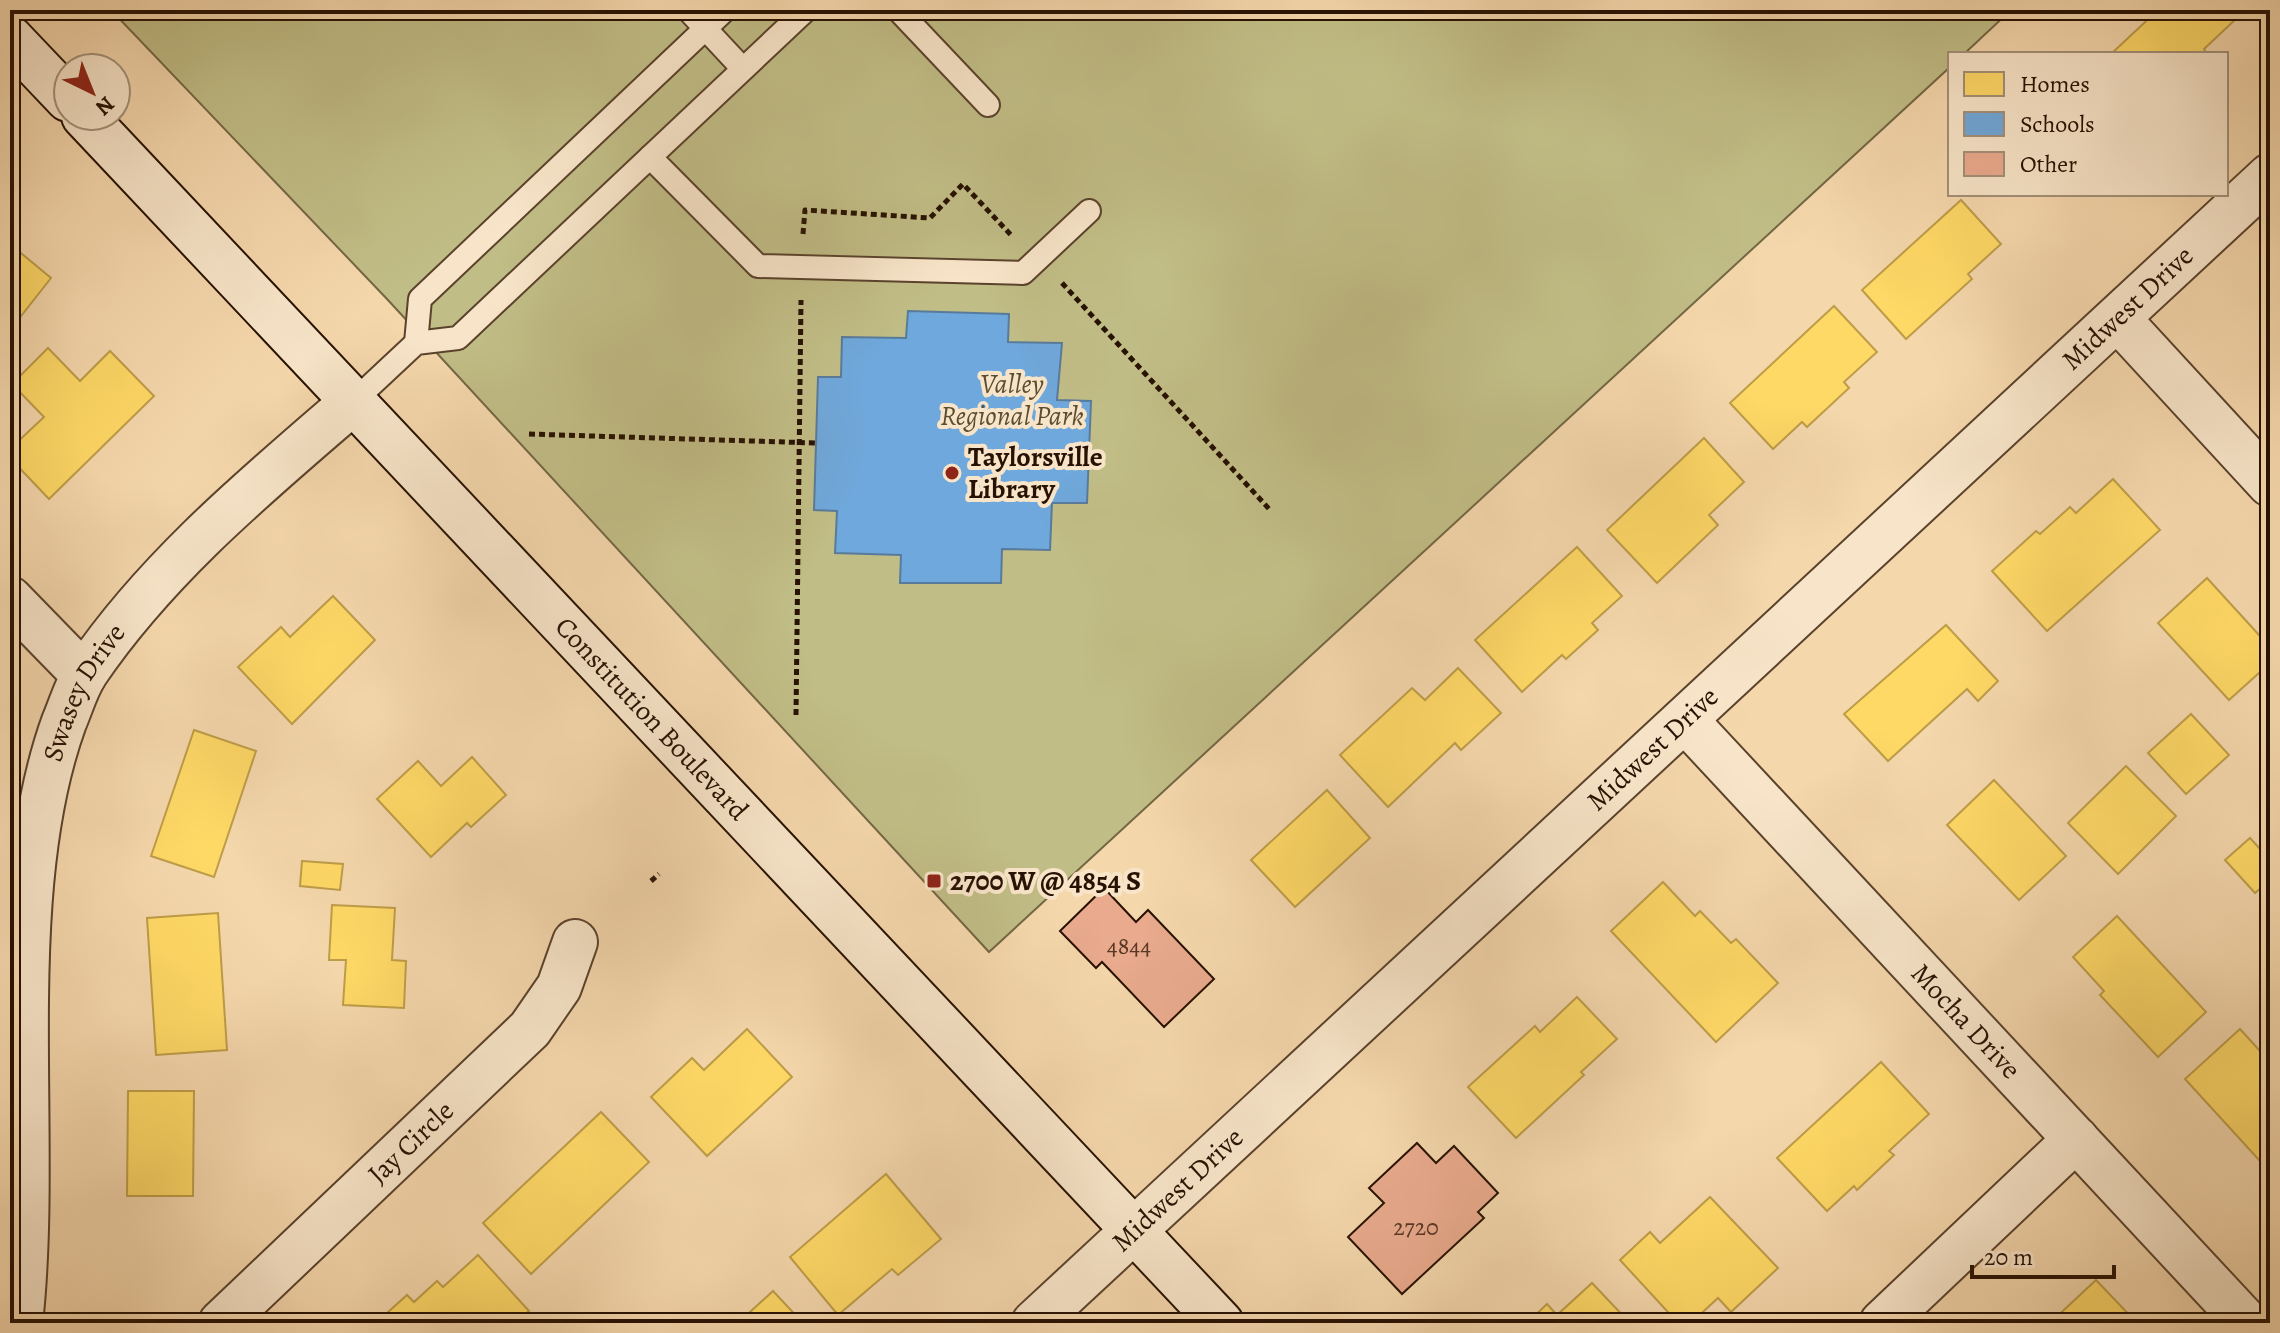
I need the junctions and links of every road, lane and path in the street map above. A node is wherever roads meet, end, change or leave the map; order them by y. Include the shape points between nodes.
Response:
1 (688, 10) edge
2 (725, 10) edge
3 (806, 10) edge
4 (898, 10) edge
5 (706, 29) junction
6 (10, 38) edge
7 (743, 69) junction
8 (52, 82) edge
9 (988, 105) dead end
10 (99, 132) edge
11 (650, 157) junction
12 (2270, 176) edge
13 (1089, 211) dead end
14 (1039, 258) junction
15 (801, 267) junction
16 (2118, 319) junction
17 (416, 343) junction
18 (354, 401) junction
19 (529, 434) dead end
20 (816, 443) dead end
21 (799, 444) junction
22 (2270, 484) edge
23 (1271, 511) dead end
24 (10, 599) edge
25 (84, 675) junction
26 (796, 715) dead end
27 (1685, 720) junction
28 (659, 874) dead end
29 (651, 881) dead end
30 (575, 942) dead end
31 (17, 1104) edge
32 (2076, 1139) junction
33 (1133, 1229) junction
34 (20, 1323) edge
35 (221, 1323) edge
36 (1034, 1323) edge
37 (1221, 1323) edge
38 (1882, 1323) edge
39 (2247, 1323) edge

1 - 5 lane
2 - 5 lane
3 - 7 lane
4 - 9 lane
5 - 7 lane
5 - 17 lane via 420,299
6 - 8 street
7 - 11 lane
10 - 18 street, Constitution Boulevard
11 - 15 lane via 758,266
11 - 17 lane via 458,338
12 - 16 street, Midwest Drive
13 - 14 lane
14 - 15 lane via 1023,273
14 - 15 path via 963,184 930,218 805,210
14 - 23 path
15 - 21 path
16 - 22 street
16 - 27 street, Midwest Drive
17 - 18 lane
18 - 25 street, Swasey Drive via 169,570
18 - 33 street, Constitution Boulevard
19 - 21 path
20 - 21 path
21 - 26 path
24 - 25 street
25 - 31 street, Swasey Drive via 50,753 32,829 23,917
27 - 32 street, Mocha Drive
27 - 33 street, Midwest Drive
28 - 29 path
30 - 35 street, Jay Circle via 559,987 530,1029
31 - 34 street, Swasey Drive
32 - 38 street
32 - 39 street, Mocha Drive
33 - 36 street, Midwest Drive
33 - 37 street, Constitution Boulevard

